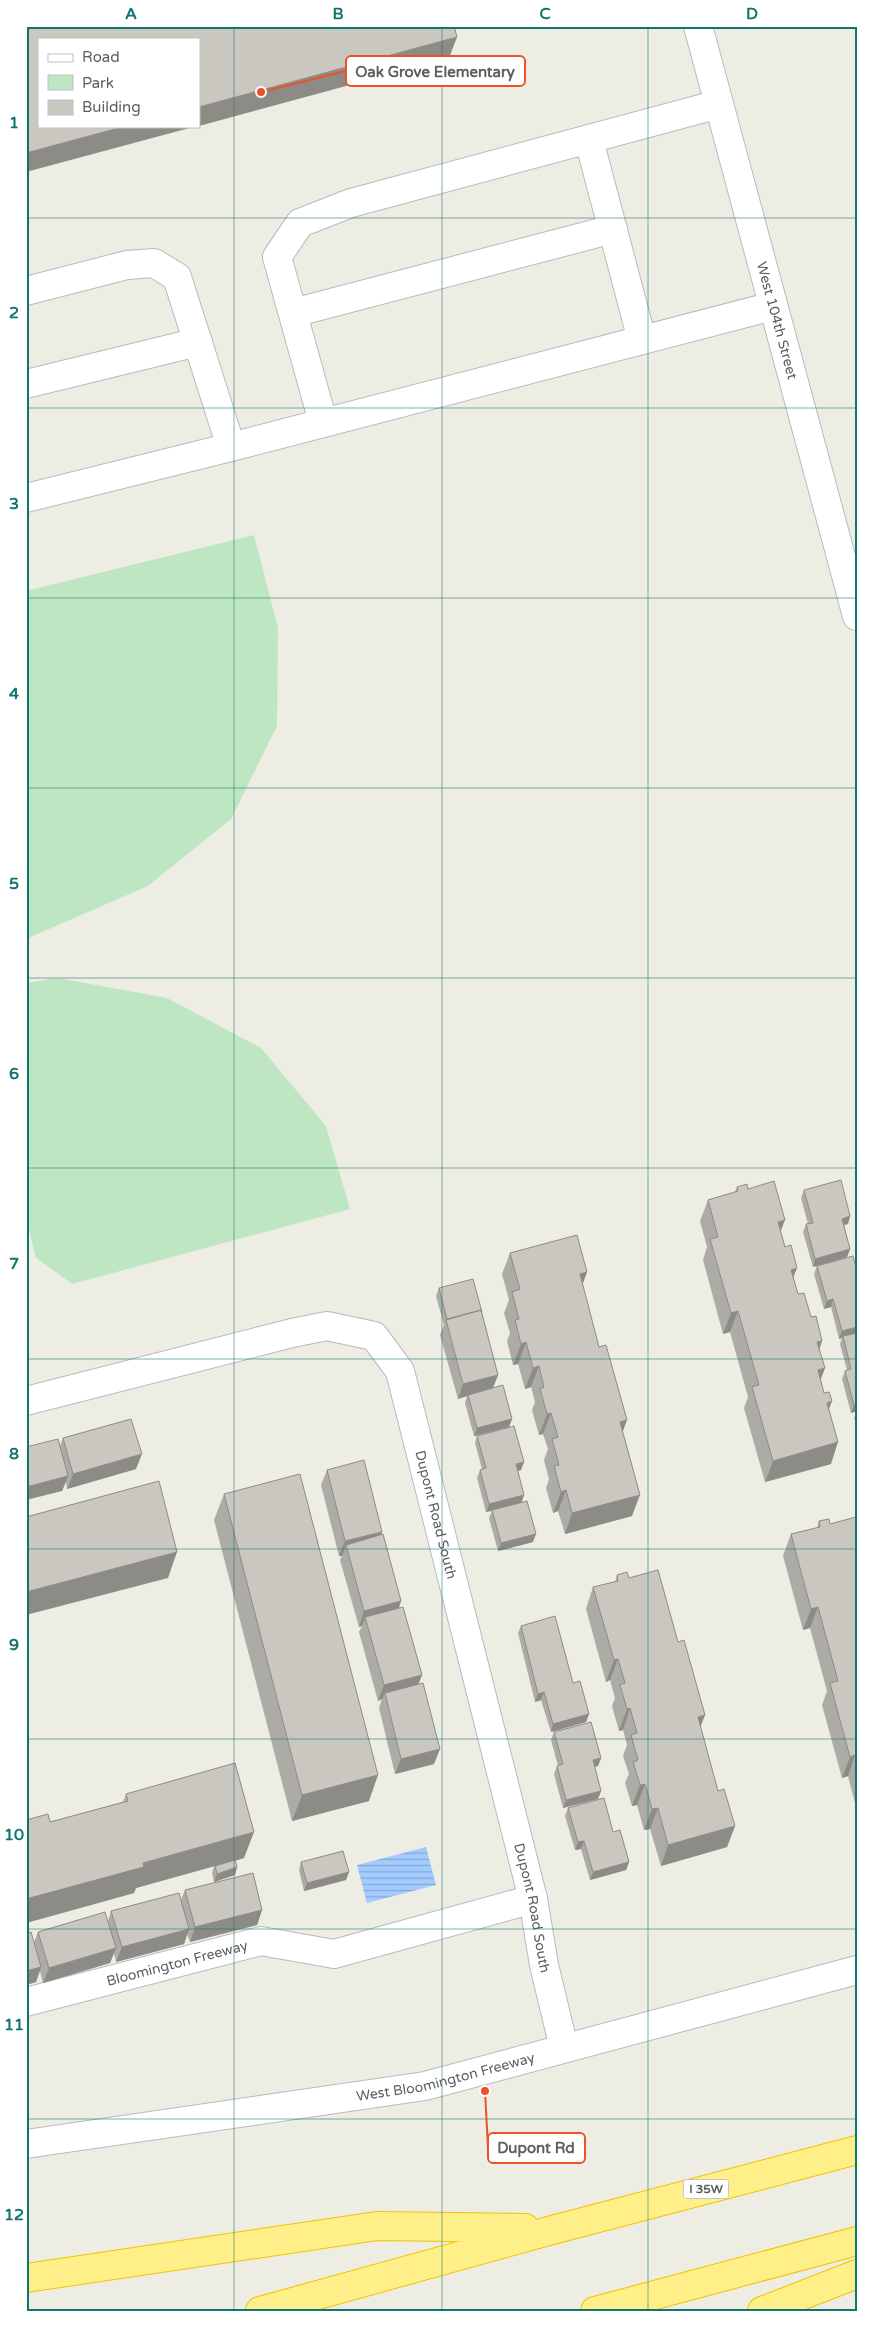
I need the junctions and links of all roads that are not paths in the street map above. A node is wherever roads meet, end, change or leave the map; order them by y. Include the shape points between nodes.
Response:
1 (698, 26) edge
2 (719, 104) junction
3 (589, 140) junction
4 (612, 229) junction
5 (26, 291) edge
6 (773, 306) junction
7 (293, 313) junction
8 (642, 340) junction
9 (198, 342) junction
10 (26, 384) edge
11 (323, 422) junction
12 (231, 447) junction
13 (26, 498) edge
14 (857, 616) edge
15 (26, 1400) edge
16 (533, 1899) junction
17 (857, 1970) edge
18 (26, 2002) edge
19 (564, 2048) junction
20 (26, 2144) edge
21 (857, 2150) edge
22 (556, 2229) junction
23 (857, 2241) edge
24 (857, 2274) edge
25 (26, 2278) edge
26 (260, 2311) edge
27 (595, 2311) edge
28 (762, 2311) edge

1 - 2 street, West 104th Street
2 - 3 street
2 - 6 street, West 104th Street
3 - 4 street
3 - 7 street via 351,203 300,223 277,257
4 - 7 street
4 - 8 street
5 - 9 street via 127,265 154,263 177,277
6 - 8 street
6 - 14 street, West 104th Street
7 - 11 street
8 - 11 street
9 - 10 street
9 - 12 street
11 - 12 street
12 - 13 street
15 - 16 street, Dupont Road South via 327,1326 374,1336 400,1371
16 - 18 street, Bloomington Freeway via 334,1954 261,1941
16 - 19 street, Dupont Road South via 544,1965
17 - 19 street, West Bloomington Freeway
19 - 20 street, West Bloomington Freeway via 425,2086
21 - 22 highway, I 35W
22 - 25 highway via 377,2226
22 - 26 highway, I 35W
23 - 27 highway
24 - 28 highway

